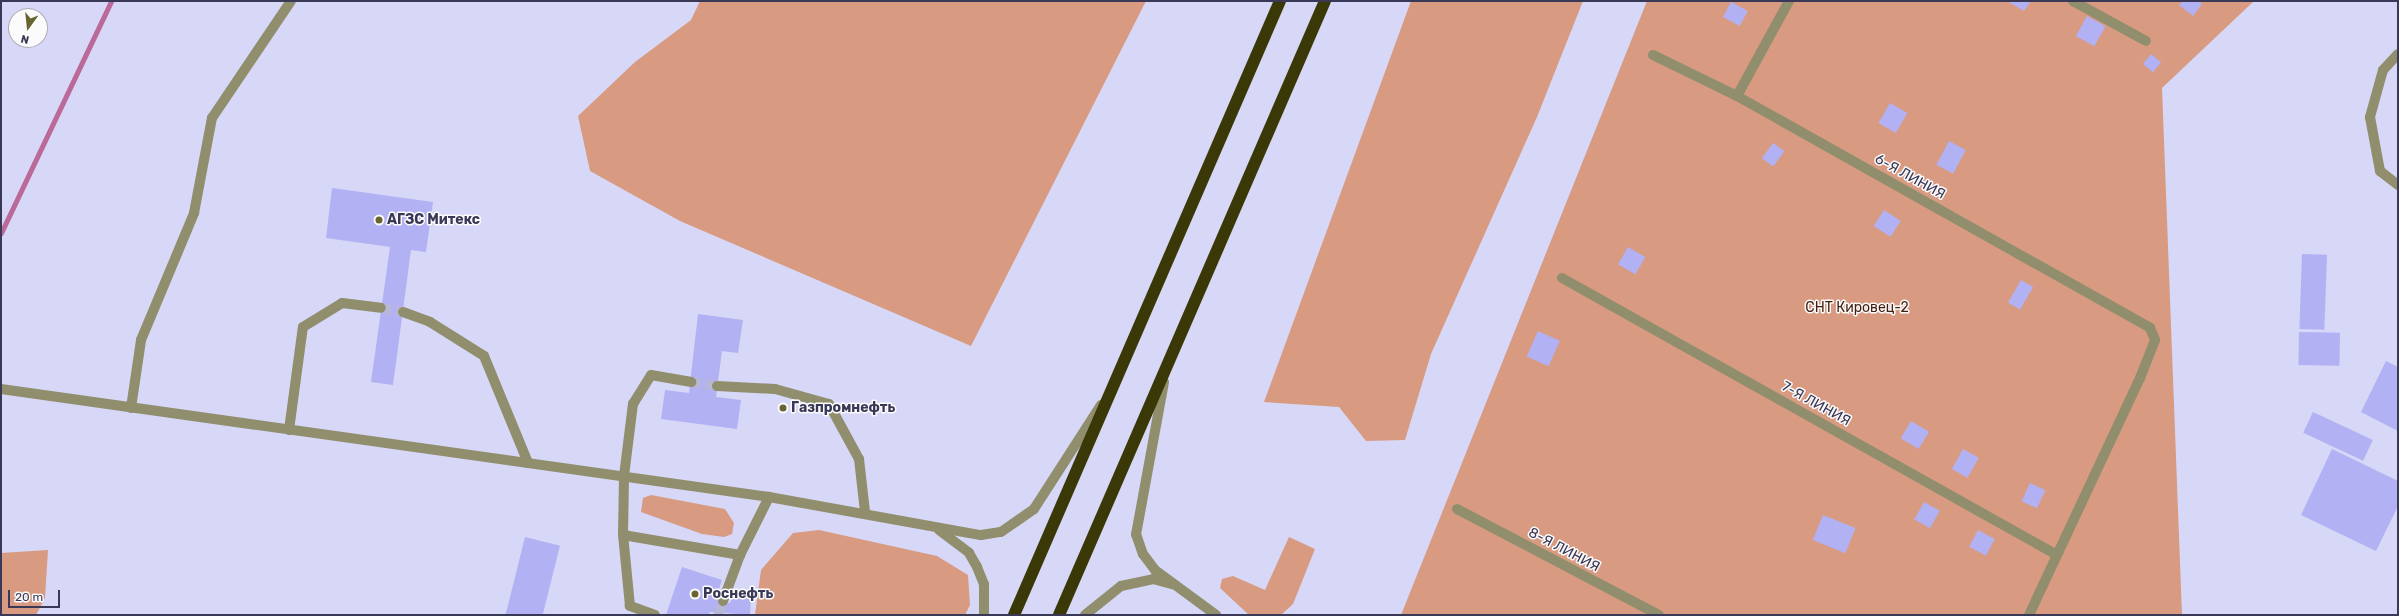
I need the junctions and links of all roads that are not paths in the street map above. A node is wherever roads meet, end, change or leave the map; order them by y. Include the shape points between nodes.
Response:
1 (291, 1) edge
2 (1280, 1) edge
3 (1325, 1) edge
4 (1789, 1) edge
5 (2073, 1) edge
6 (2146, 41) dead end
7 (2398, 54) edge
8 (1653, 55) dead end
9 (1737, 96) junction
10 (2398, 185) edge
11 (1562, 278) dead end
12 (381, 308) tunnel mouth
13 (403, 312) tunnel mouth
14 (1166, 370) junction
15 (691, 382) tunnel mouth
16 (717, 386) tunnel mouth
17 (1113, 387) junction
18 (1, 389) edge
19 (131, 408) junction
20 (289, 430) junction
21 (528, 463) junction
22 (624, 476) junction
23 (769, 497) junction
24 (1456, 510) dead end
25 (865, 512) junction
26 (939, 530) junction
27 (623, 536) junction
28 (2057, 555) junction
29 (740, 556) junction
30 (1182, 587) junction
31 (723, 601) tunnel mouth
32 (630, 611) edge
33 (655, 615) edge
34 (984, 615) edge
35 (1014, 615) edge
36 (1059, 615) edge
37 (1085, 615) edge
38 (1216, 615) edge
39 (1659, 615) edge
40 (2029, 615) edge

1 - 19 street via 212,118 194,214 140,340
2 - 17 highway
3 - 14 highway
4 - 9 street
5 - 6 street
7 - 10 street via 2383,70 2370,117 2380,171
8 - 9 street, 6-Я ЛИНИЯ
9 - 28 street, 6-Я ЛИНИЯ via 2150,328 2155,340 2140,378
11 - 28 street, 7-Я ЛИНИЯ
12 - 20 street via 342,303 303,327
13 - 21 street via 430,322 484,356
14 - 30 street via 1136,534 1142,554 1155,570
14 - 36 highway
15 - 22 street via 651,375 633,404
16 - 25 street via 775,389 828,404 859,459
17 - 26 street via 1034,509 1020,522 1001,532 981,535
17 - 35 highway
18 - 19 street
19 - 20 street
20 - 21 street
21 - 22 street
22 - 23 street
22 - 27 street
23 - 25 street
23 - 29 street
24 - 39 street, 8-Я ЛИНИЯ
25 - 26 street
26 - 34 street via 969,553 977,567 984,584
27 - 29 street
27 - 32 street
28 - 40 street
29 - 31 street
30 - 37 street via 1153,579 1136,581 1107,594
30 - 38 street
32 - 33 street

